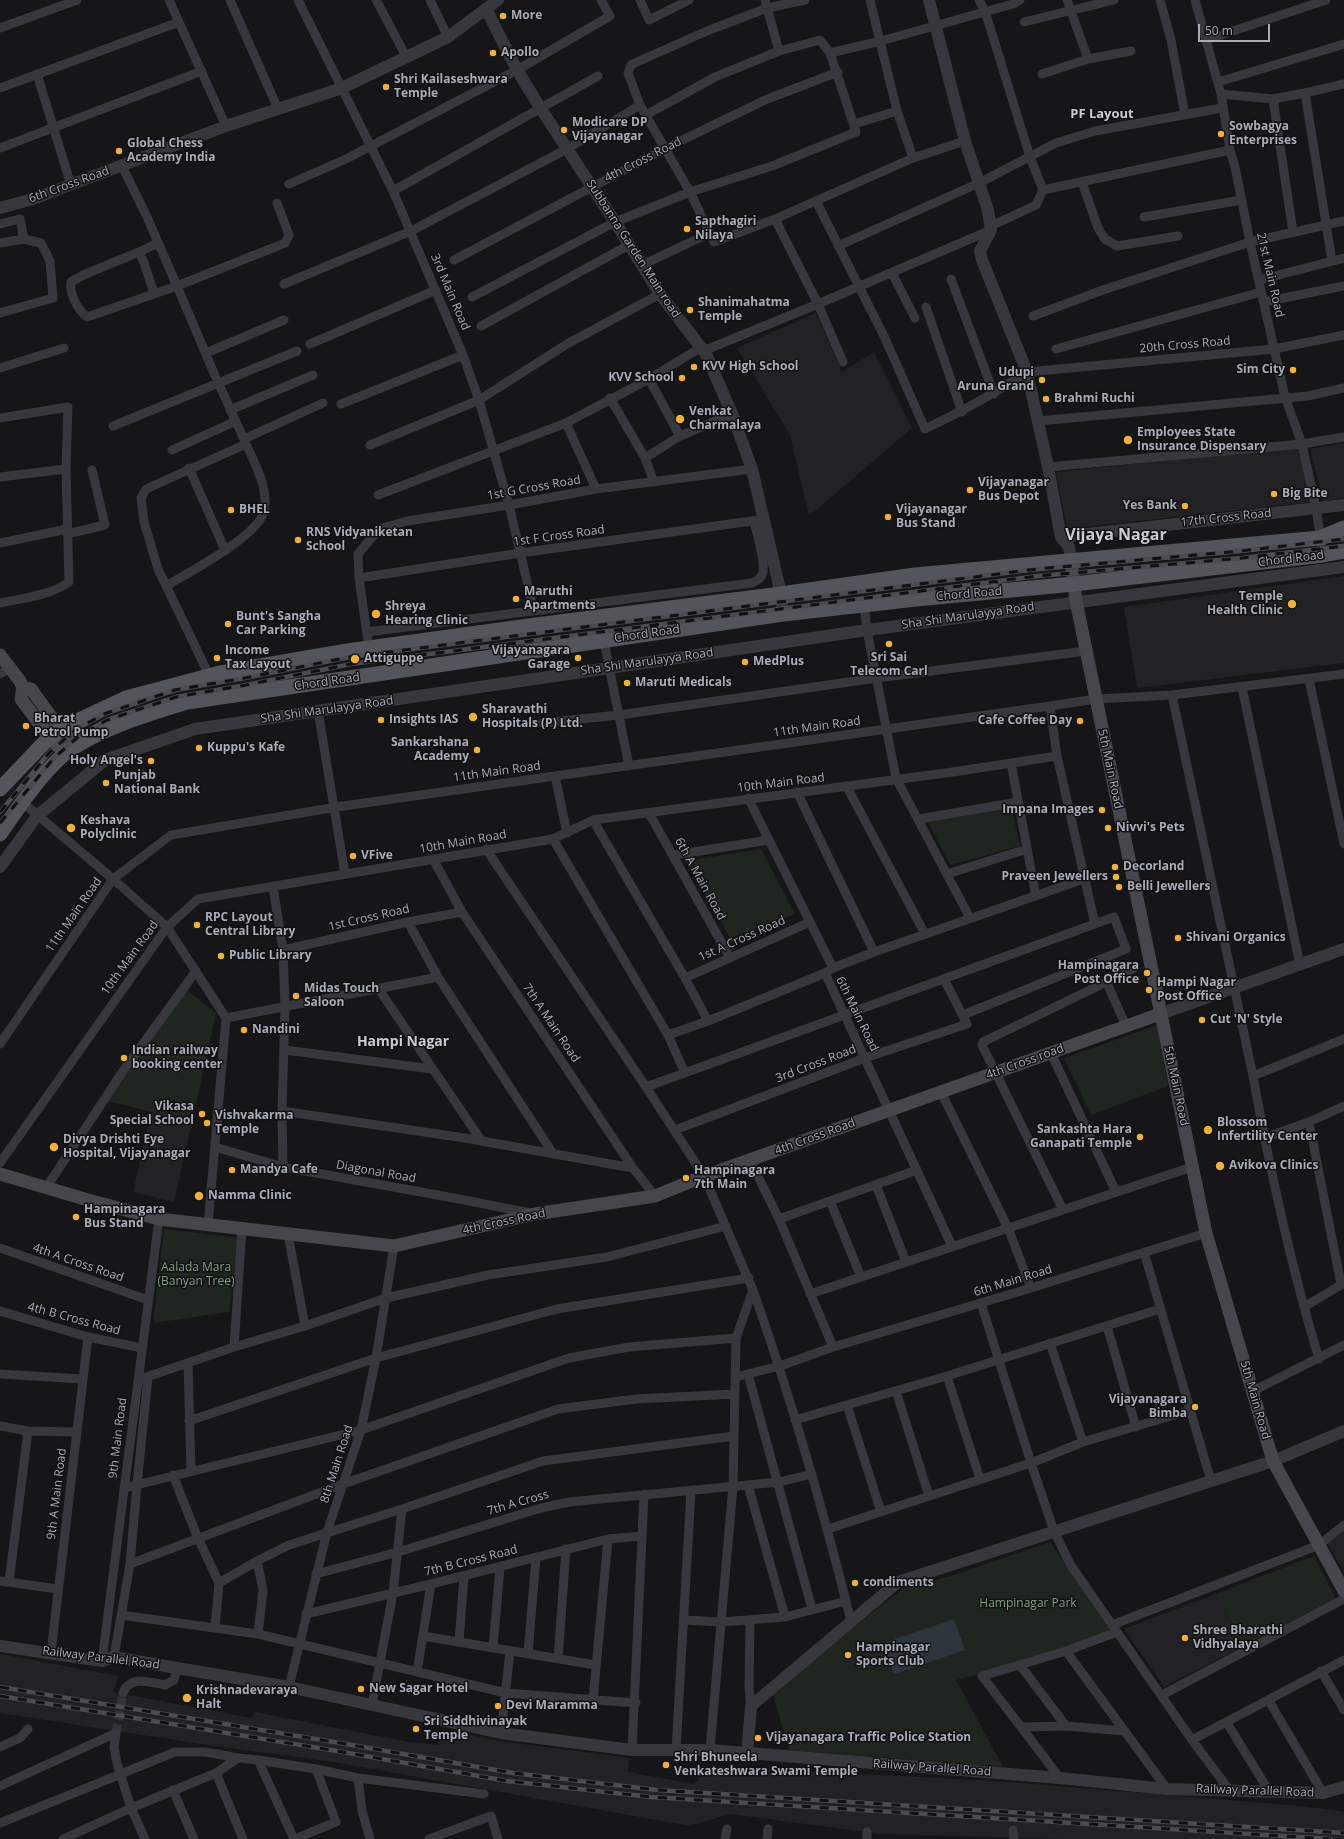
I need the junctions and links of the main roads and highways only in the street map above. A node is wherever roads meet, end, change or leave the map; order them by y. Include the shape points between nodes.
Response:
1 (1344, 528) edge
2 (1344, 551) edge
3 (1071, 560) junction
4 (1074, 584) junction
5 (0, 655) edge
6 (5, 671) edge
7 (55, 733) junction
8 (71, 749) junction
9 (0, 790) edge
10 (0, 834) edge
11 (1160, 1014) junction
12 (890, 1110) joint
13 (0, 1174) edge
14 (1344, 1591) edge

1 - 3 main road, Chord Road via 1320,538
2 - 4 main road, Chord Road
3 - 4 main road, 5th Main Road
3 - 7 main road, Chord Road via 915,575 536,625 369,648 209,675 126,698
4 - 8 main road, Chord Road via 783,614 187,702 128,720
4 - 11 main road, 5th Main Road
5 - 6 main road
6 - 7 main road via 20,681 23,688 21,698
7 - 8 main road
7 - 9 main road, Chord Road
8 - 10 main road, Chord Road via 56,762 22,802
11 - 12 main road, 4th Cross road
11 - 14 main road, 5th Main Road via 1206,1232 1273,1461
12 - 13 main road, 4th Cross Road via 655,1196 535,1214 394,1246 158,1219

